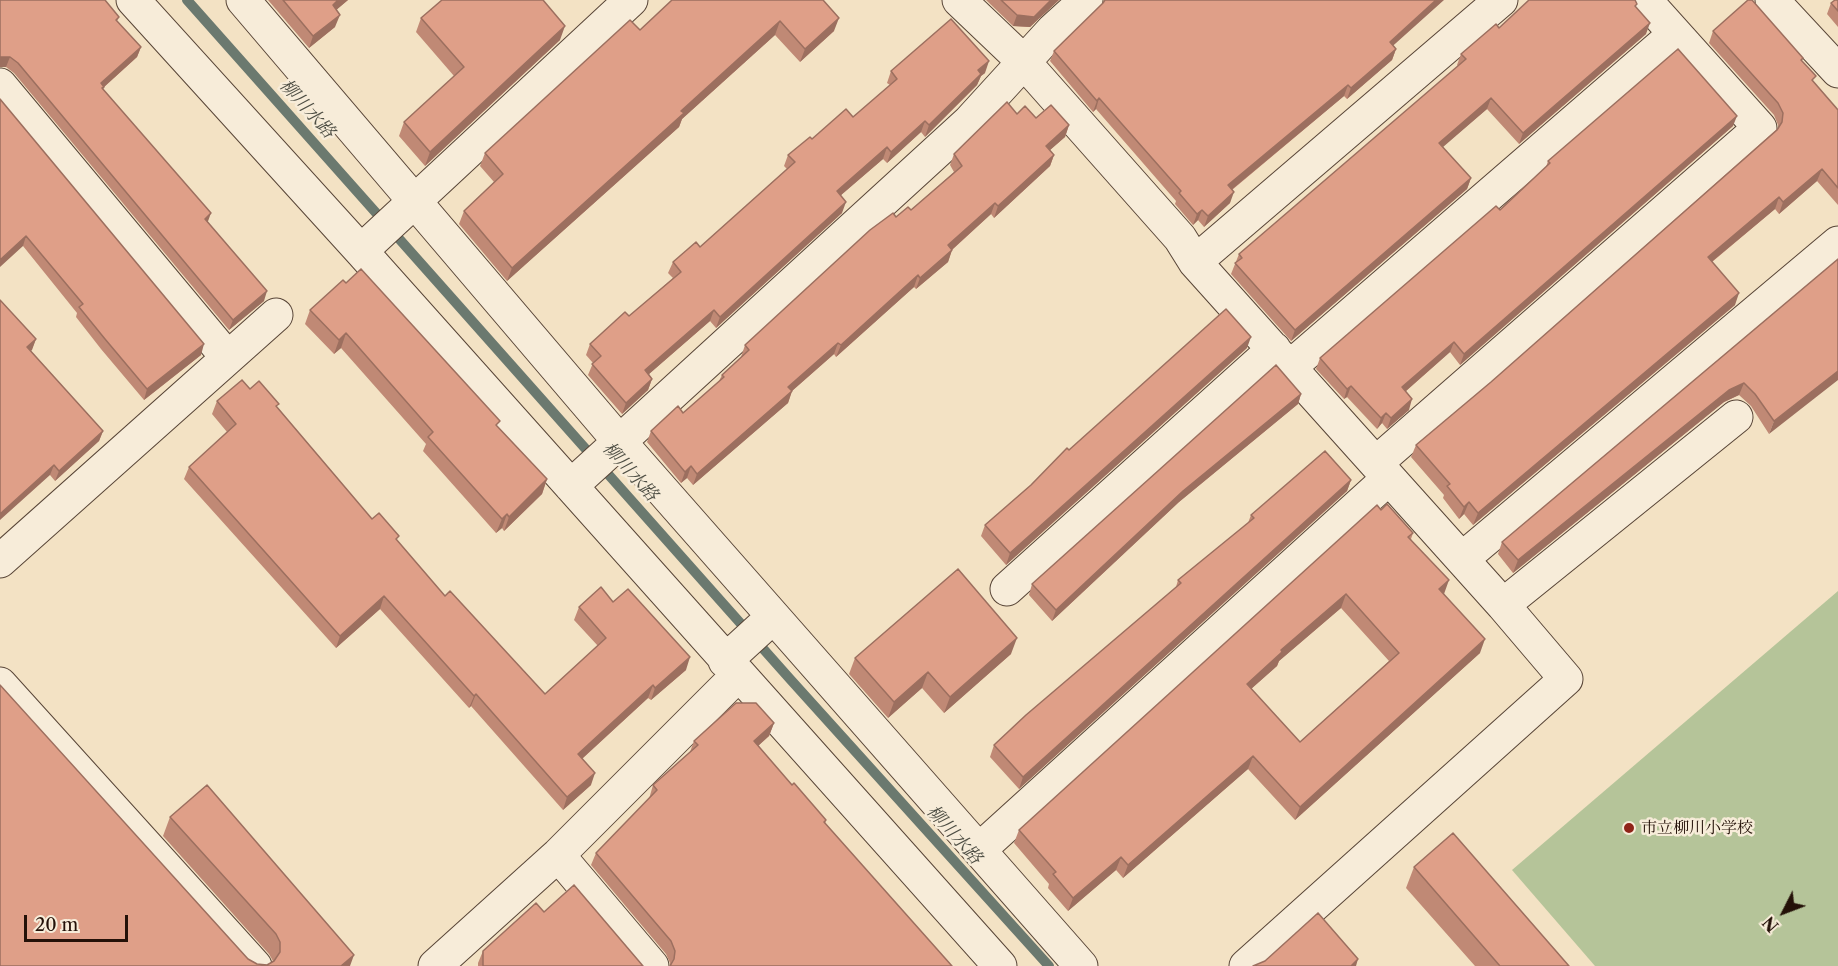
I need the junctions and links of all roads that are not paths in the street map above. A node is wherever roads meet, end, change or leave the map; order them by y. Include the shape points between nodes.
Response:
1 (133, 0) edge
2 (243, 0) edge
3 (631, 0) edge
4 (959, 0) edge
5 (1086, 0) edge
6 (1501, 0) edge
7 (1645, 0) edge
8 (1772, 0) edge
9 (1675, 34) junction
10 (1023, 61) junction
11 (1838, 71) edge
12 (4, 100) edge
13 (416, 201) junction
14 (1838, 243) edge
15 (362, 251) junction
16 (1195, 262) junction
17 (276, 315) dead end
18 (227, 357) junction
19 (1282, 358) junction
20 (1736, 417) dead end
21 (619, 441) junction
22 (1382, 470) junction
23 (571, 486) junction
24 (1462, 559) junction
25 (0, 561) edge
26 (1007, 590) dead end
27 (1503, 605) junction
28 (773, 617) junction
29 (731, 668) junction
30 (0, 684) edge
31 (979, 850) junction
32 (558, 855) junction
33 (443, 963) edge
34 (255, 966) edge
35 (652, 966) edge
36 (1000, 966) edge
37 (1081, 966) edge
38 (1246, 966) edge

1 - 15 street
2 - 13 street
3 - 13 street
4 - 10 street
5 - 10 street
6 - 16 street
7 - 9 street
8 - 11 street
9 - 19 street
9 - 22 street via 1760,128
10 - 16 street via 1180,238
10 - 21 street via 969,122
12 - 18 street
13 - 15 street
13 - 21 street
14 - 24 street
15 - 23 street
16 - 19 street
17 - 18 street
18 - 25 street
19 - 22 street
19 - 26 street
20 - 27 street
21 - 23 street
21 - 28 street
22 - 24 street
22 - 31 street
23 - 29 street
24 - 27 street
27 - 38 street via 1566,679
28 - 29 street
28 - 31 street
29 - 32 street
29 - 36 street
30 - 34 street
31 - 37 street
32 - 33 street
32 - 35 street

